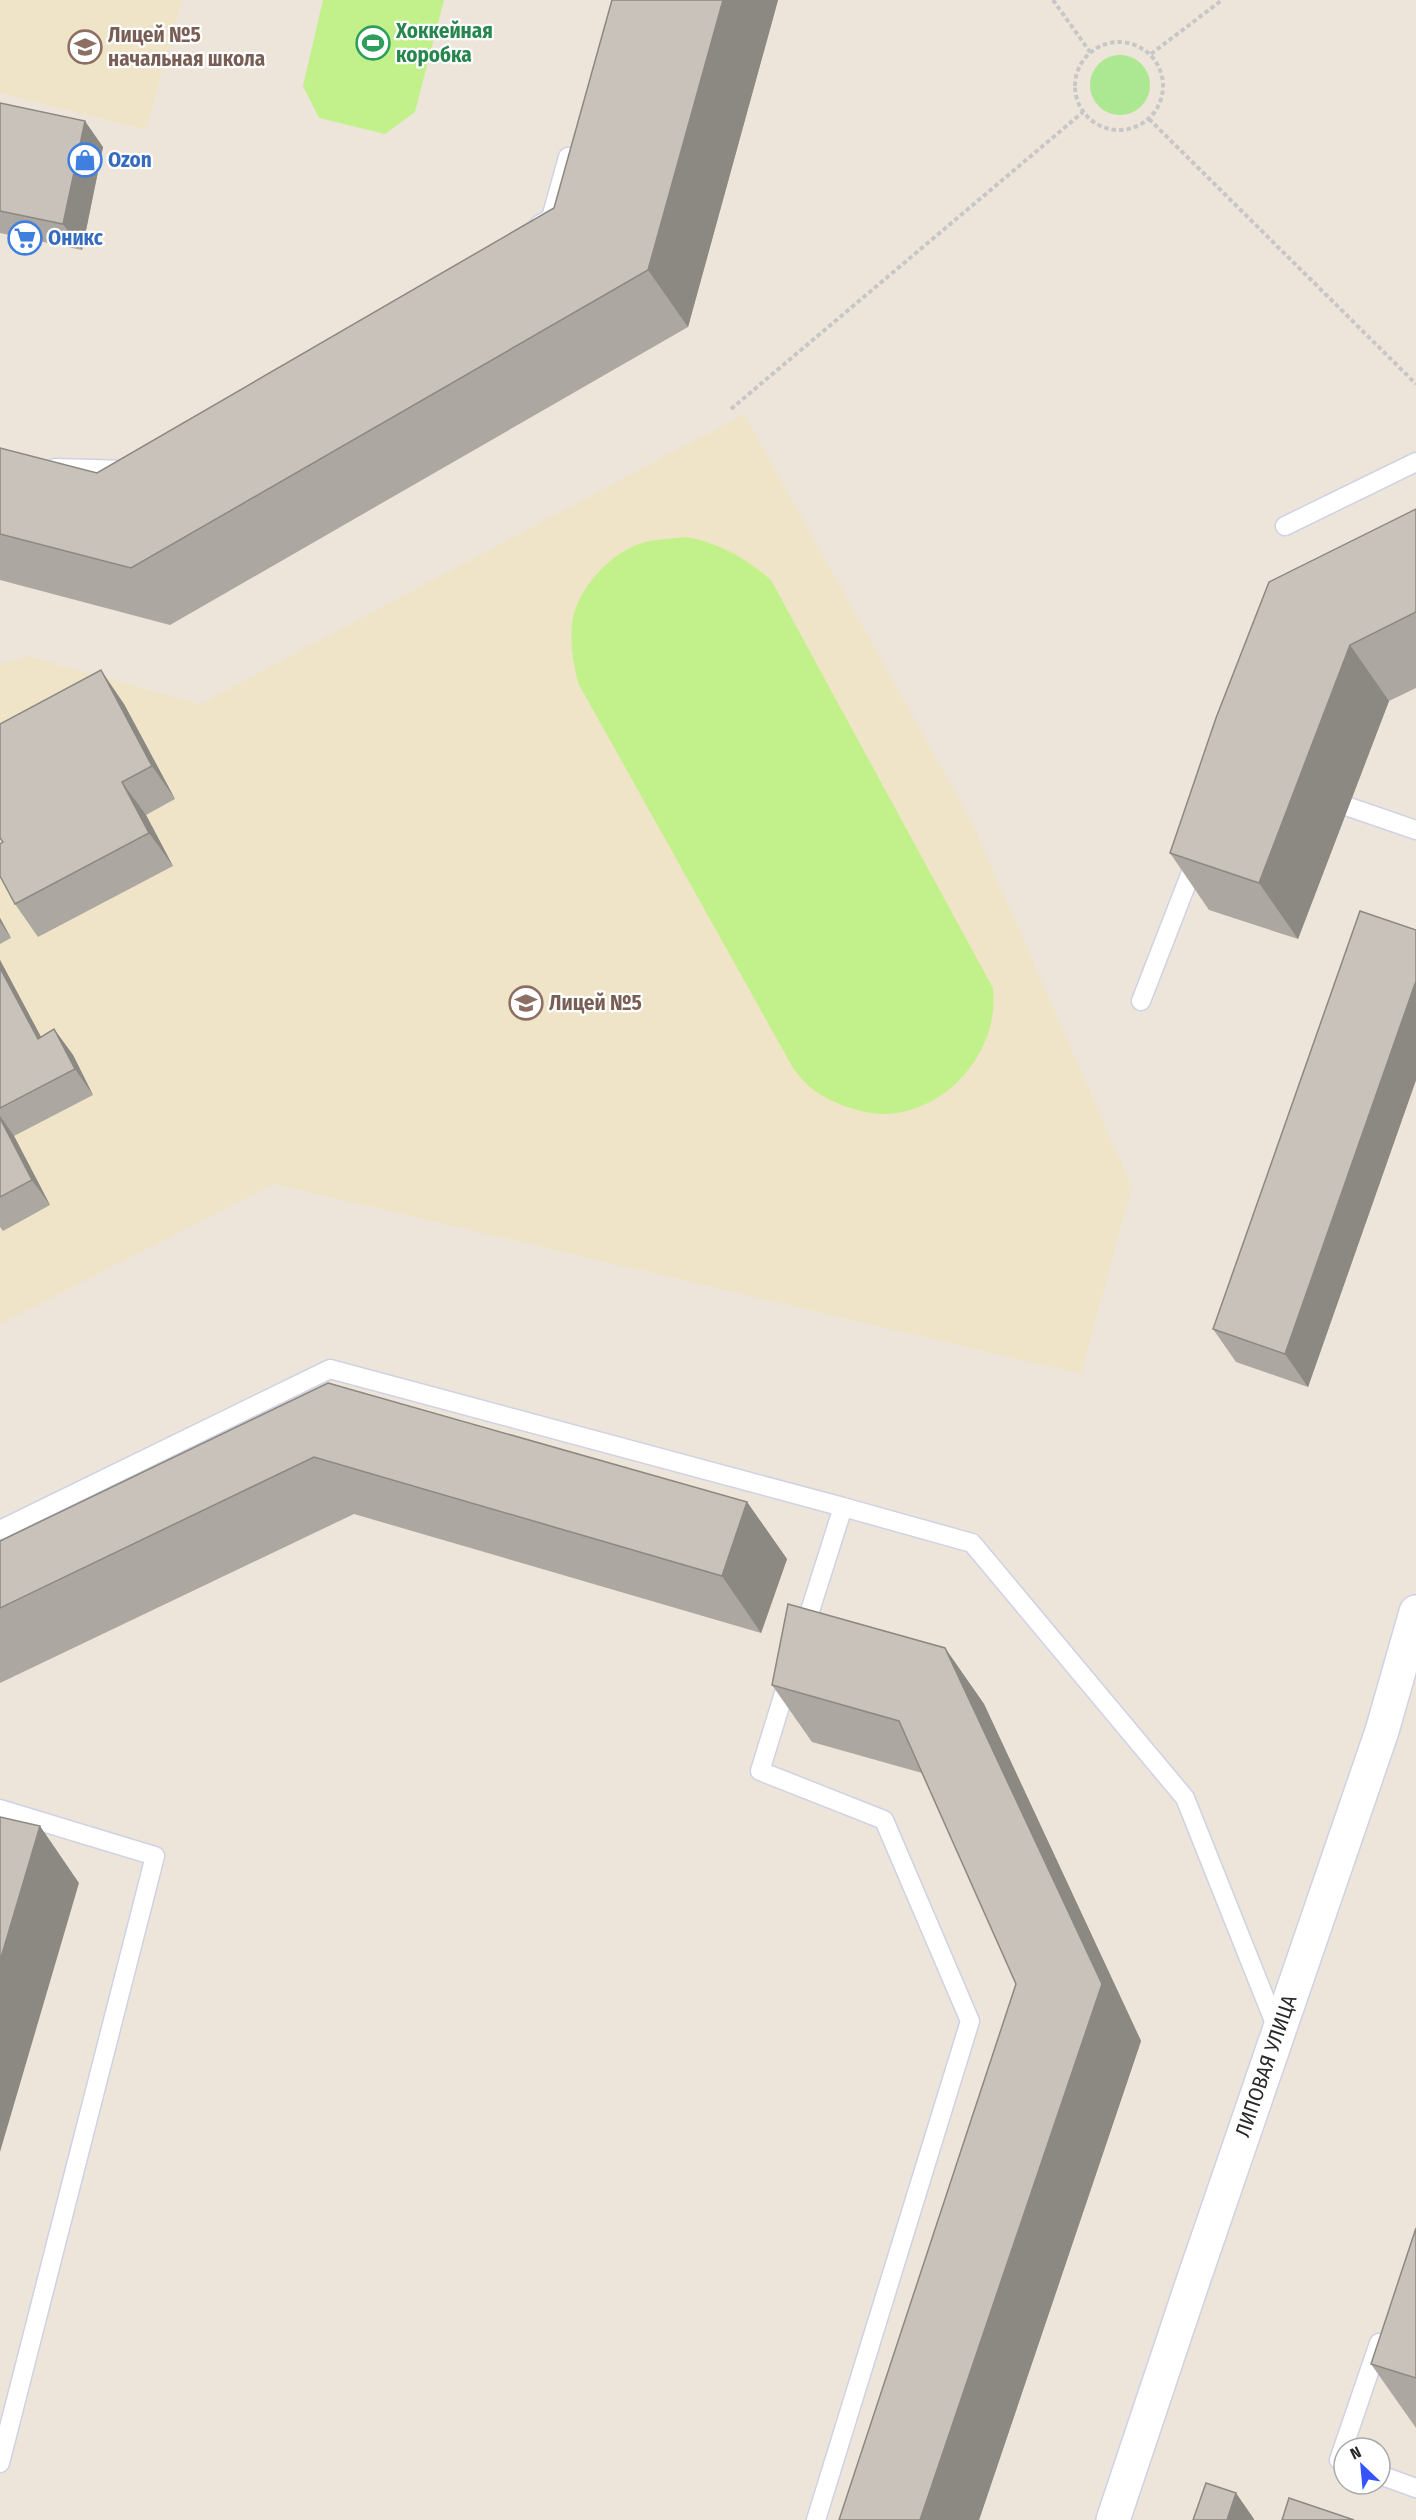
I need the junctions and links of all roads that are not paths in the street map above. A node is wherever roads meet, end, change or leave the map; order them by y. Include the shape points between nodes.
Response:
1 (574, 138) edge
2 (521, 236) edge
3 (1416, 462) edge
4 (145, 464) edge
5 (34, 467) edge
6 (1285, 526) dead end
7 (1348, 807) dead end
8 (1416, 830) edge
9 (1201, 845) edge
10 (1141, 1001) dead end
11 (843, 1507) junction
12 (0, 1530) edge
13 (1416, 1612) edge
14 (0, 1809) edge
15 (1278, 2031) junction
16 (1385, 2326) edge
17 (1347, 2436) edge
18 (0, 2463) edge
19 (1392, 2479) edge
20 (1416, 2488) edge
21 (816, 2520) edge
22 (1113, 2520) edge

1 - 2 lane via 551,218
3 - 6 lane
4 - 5 lane via 135,470
7 - 8 lane
9 - 10 lane
11 - 12 lane via 330,1369
11 - 15 lane via 972,1543 1185,1798
11 - 21 lane via 760,1771 884,1820 970,2021
13 - 15 street, ЛИПОВАЯ УЛИЦА via 1383,1731
14 - 18 lane via 156,1856
15 - 22 street, ЛИПОВАЯ УЛИЦА
16 - 17 lane
19 - 20 lane

